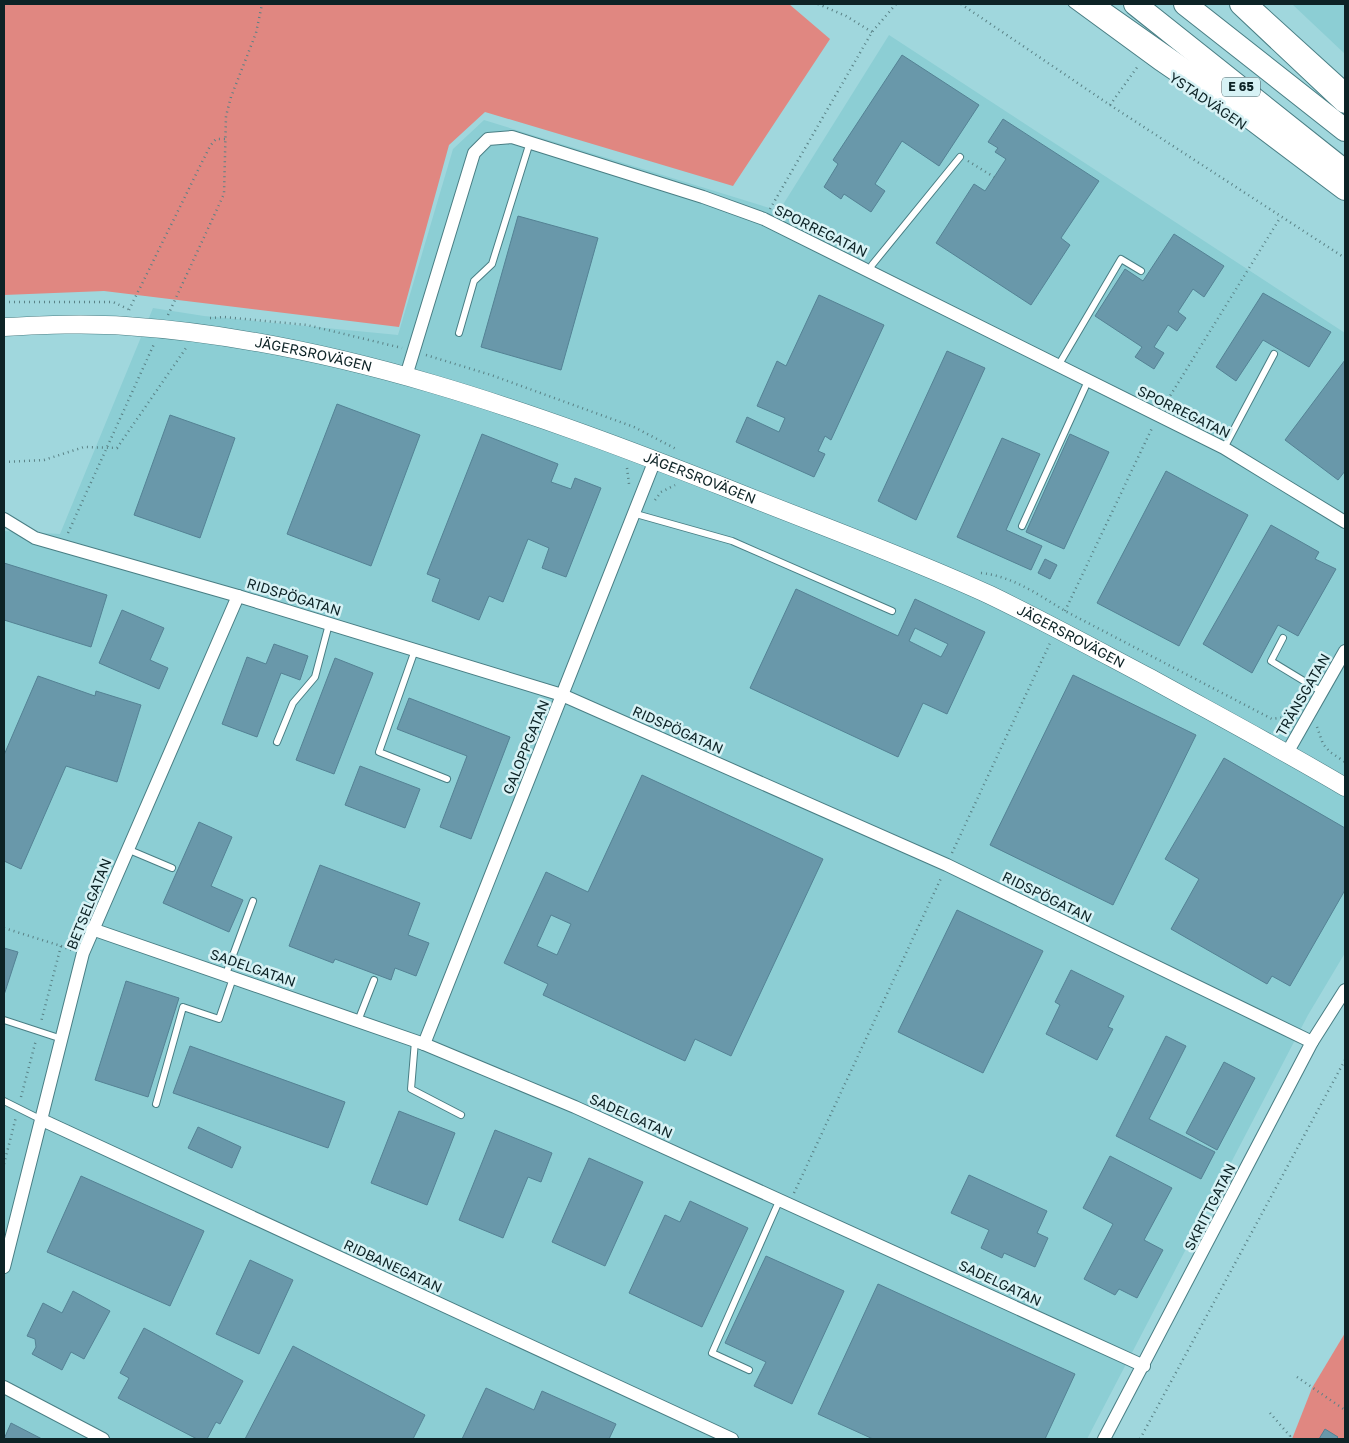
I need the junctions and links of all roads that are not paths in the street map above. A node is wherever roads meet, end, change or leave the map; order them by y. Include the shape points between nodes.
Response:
1 (1072, 4) edge
2 (1090, 4) edge
3 (1135, 4) edge
4 (1185, 4) edge
5 (1241, 4) edge
6 (1257, 4) edge
7 (1345, 84) edge
8 (1345, 102) edge
9 (1244, 125) dead end
10 (1345, 130) edge
11 (1261, 136) dead end
12 (530, 142) junction
13 (960, 157) road end
14 (1345, 171) edge
15 (1345, 189) edge
16 (1345, 196) edge
17 (1141, 271) dead end
18 (870, 272) junction
19 (4, 327) edge
20 (460, 333) dead end
21 (1274, 354) dead end
22 (1058, 366) junction
23 (406, 376) junction
24 (1088, 381) junction
25 (1224, 448) junction
26 (655, 460) junction
27 (636, 514) junction
28 (4, 519) edge
29 (1345, 522) edge
30 (1022, 526) dead end
31 (238, 596) junction
32 (892, 611) dead end
33 (330, 624) junction
34 (1283, 638) dead end
35 (415, 650) junction
36 (1345, 651) edge
37 (1322, 692) junction
38 (562, 696) junction
39 (278, 742) dead end
40 (1287, 753) junction
41 (447, 779) dead end
42 (1345, 787) edge
43 (127, 849) junction
44 (172, 868) dead end
45 (253, 901) dead end
46 (92, 929) junction
47 (229, 975) junction
48 (374, 980) dead end
49 (1345, 990) edge
50 (4, 1020) edge
51 (358, 1020) junction
52 (62, 1039) junction
53 (1312, 1042) junction
54 (419, 1043) junction
55 (4, 1101) edge
56 (156, 1104) dead end
57 (461, 1115) dead end
58 (42, 1120) junction
59 (784, 1201) junction
60 (4, 1267) edge
61 (1144, 1366) junction
62 (749, 1370) dead end
63 (4, 1387) edge
64 (103, 1439) edge
65 (732, 1439) edge
66 (1104, 1439) edge

1 - 9 lane, YSTADVÄGEN
2 - 15 highway via 1235,106
3 - 14 highway, YSTADVÄGEN / E 65
4 - 10 highway, E 65
5 - 8 highway
6 - 7 lane
11 - 16 lane, YSTADVÄGEN
12 - 18 street, SPORREGATAN via 764,219
12 - 20 lane via 492,264 474,281
12 - 23 street, SPORREGATAN via 512,137 488,139 474,153
13 - 18 lane via 872,265
17 - 22 lane via 1121,259
18 - 22 street, SPORREGATAN
19 - 23 street, JÄGERSROVÄGEN via 118,326 177,331 328,355
21 - 25 lane
22 - 24 street, SPORREGATAN
23 - 26 street, JÄGERSROVÄGEN via 480,398
24 - 25 street, SPORREGATAN
24 - 30 lane
25 - 29 street, SPORREGATAN
26 - 27 street, GALOPPGATAN
26 - 40 street, JÄGERSROVÄGEN via 988,594
27 - 32 lane via 741,544
27 - 38 street, GALOPPGATAN
28 - 31 street, RIDSPÖGATAN via 35,538
31 - 33 street, RIDSPÖGATAN
31 - 43 street, BETSELGATAN
33 - 35 street, RIDSPÖGATAN
33 - 39 lane via 315,677 293,704
34 - 37 lane via 1271,661
35 - 38 street, RIDSPÖGATAN
35 - 41 lane via 379,752
36 - 37 street, TRÄNSGATAN
37 - 40 street, TRÄNSGATAN
38 - 53 street, RIDSPÖGATAN via 947,865
38 - 54 street, GALOPPGATAN
40 - 42 street, JÄGERSROVÄGEN
43 - 44 lane
43 - 46 street, BETSELGATAN
45 - 47 lane
46 - 47 street, SADELGATAN
46 - 52 street, BETSELGATAN
47 - 51 street, SADELGATAN
47 - 56 lane via 219,1019 183,1007
48 - 51 lane
49 - 53 street, SKRITTGATAN
50 - 52 lane
51 - 54 street, SADELGATAN
52 - 58 street, BETSELGATAN
53 - 61 street, SKRITTGATAN
54 - 57 lane via 411,1089
54 - 59 street, SADELGATAN via 575,1107
55 - 58 lane
58 - 60 street, BETSELGATAN
58 - 65 street, RIDBANEGATAN
59 - 61 street, SADELGATAN
59 - 62 lane via 712,1353
61 - 66 street, SKRITTGATAN
63 - 64 street

